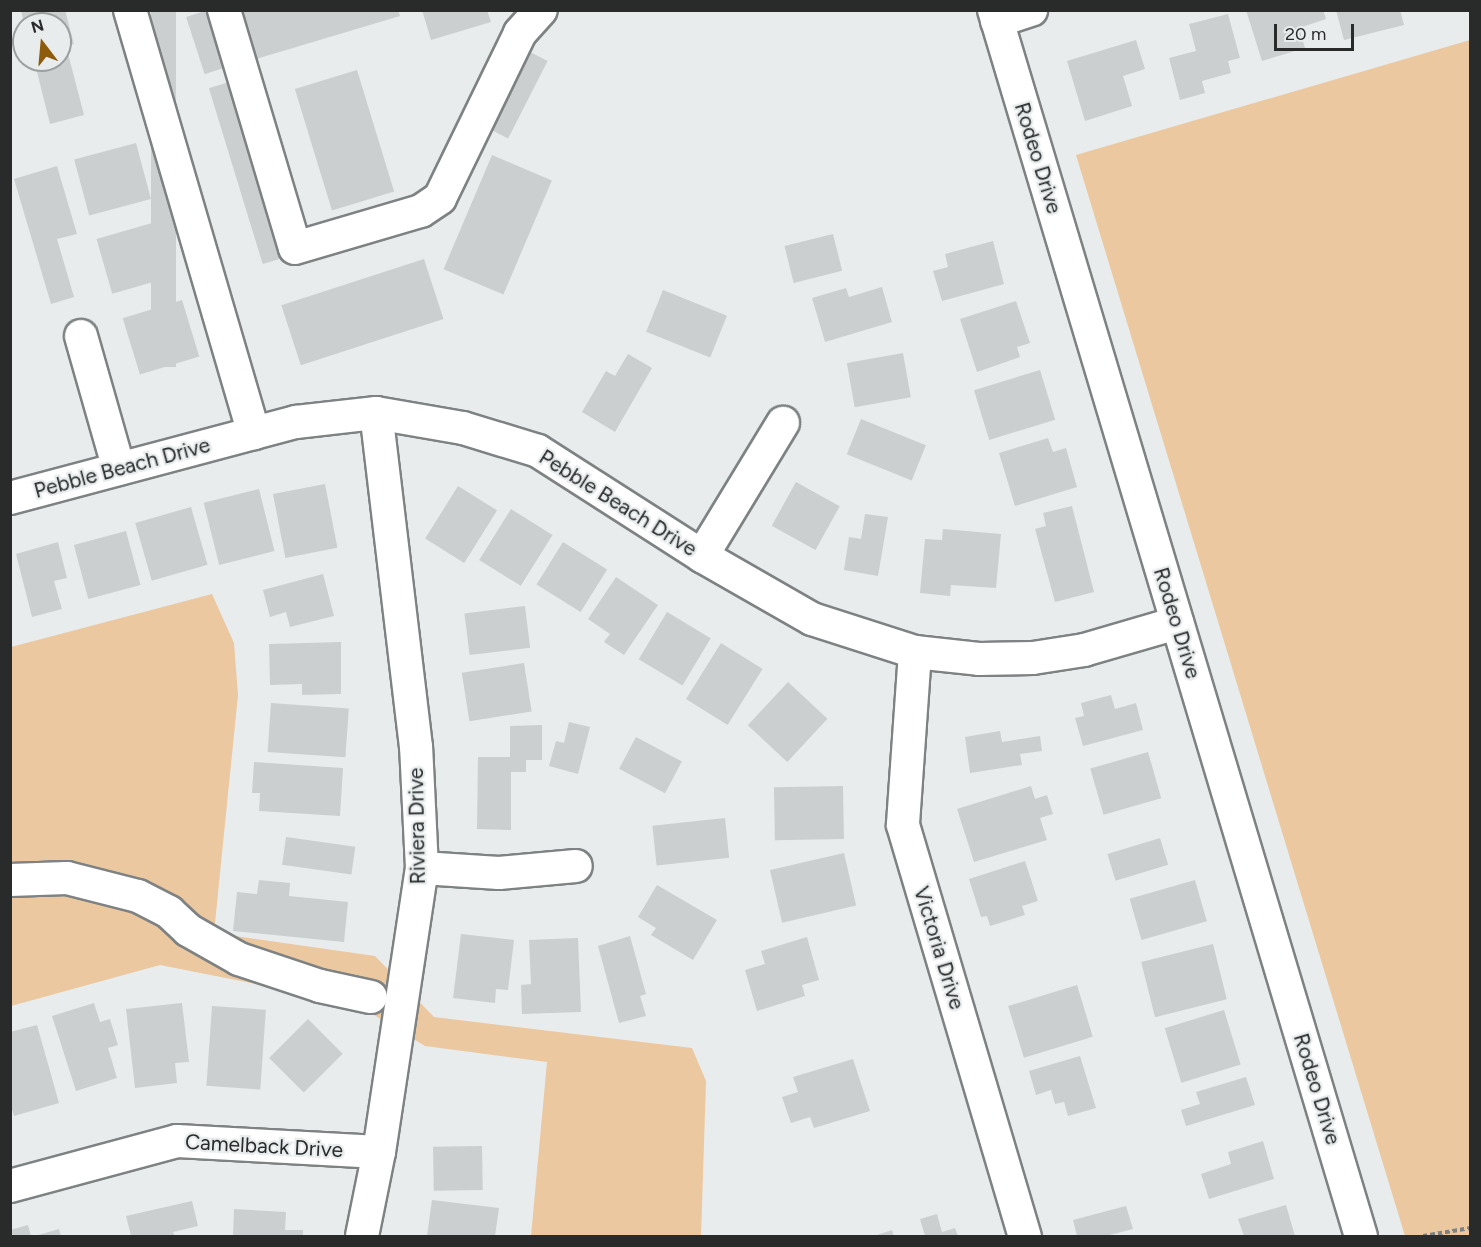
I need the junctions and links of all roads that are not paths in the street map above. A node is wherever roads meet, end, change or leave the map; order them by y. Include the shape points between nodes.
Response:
1 (130, 10) edge
2 (225, 10) edge
3 (541, 10) edge
4 (1031, 10) edge
5 (996, 16) edge
6 (81, 336) dead end
7 (376, 413) junction
8 (783, 423) dead end
9 (254, 433) junction
10 (119, 469) junction
11 (10, 498) edge
12 (702, 556) junction
13 (1177, 623) junction
14 (915, 652) junction
15 (576, 866) dead end
16 (422, 867) junction
17 (10, 880) edge
18 (371, 997) dead end
19 (379, 1152) junction
20 (10, 1186) edge
21 (362, 1236) edge
22 (1025, 1236) edge
23 (1361, 1236) edge

1 - 9 street
2 - 3 street via 295,248 421,211 440,198 520,33
4 - 5 street
5 - 13 street, Rodeo Drive
6 - 10 street
7 - 9 street, Pebble Beach Drive via 296,422
7 - 12 street, Pebble Beach Drive via 463,428 538,451
7 - 16 street, Riviera Drive via 416,747
8 - 12 street
9 - 10 street, Pebble Beach Drive
10 - 11 street, Pebble Beach Drive
12 - 14 street, Pebble Beach Drive via 812,619
13 - 14 street, Pebble Beach Drive via 1084,650 1033,658 979,659
13 - 23 street, Rodeo Drive
14 - 22 street, Victoria Drive via 903,825
15 - 16 street via 499,873
16 - 19 street, Riviera Drive
17 - 18 street via 67,878 138,896 239,959 320,986
19 - 20 street, Camelback Drive via 177,1141
19 - 21 street, Riviera Drive

